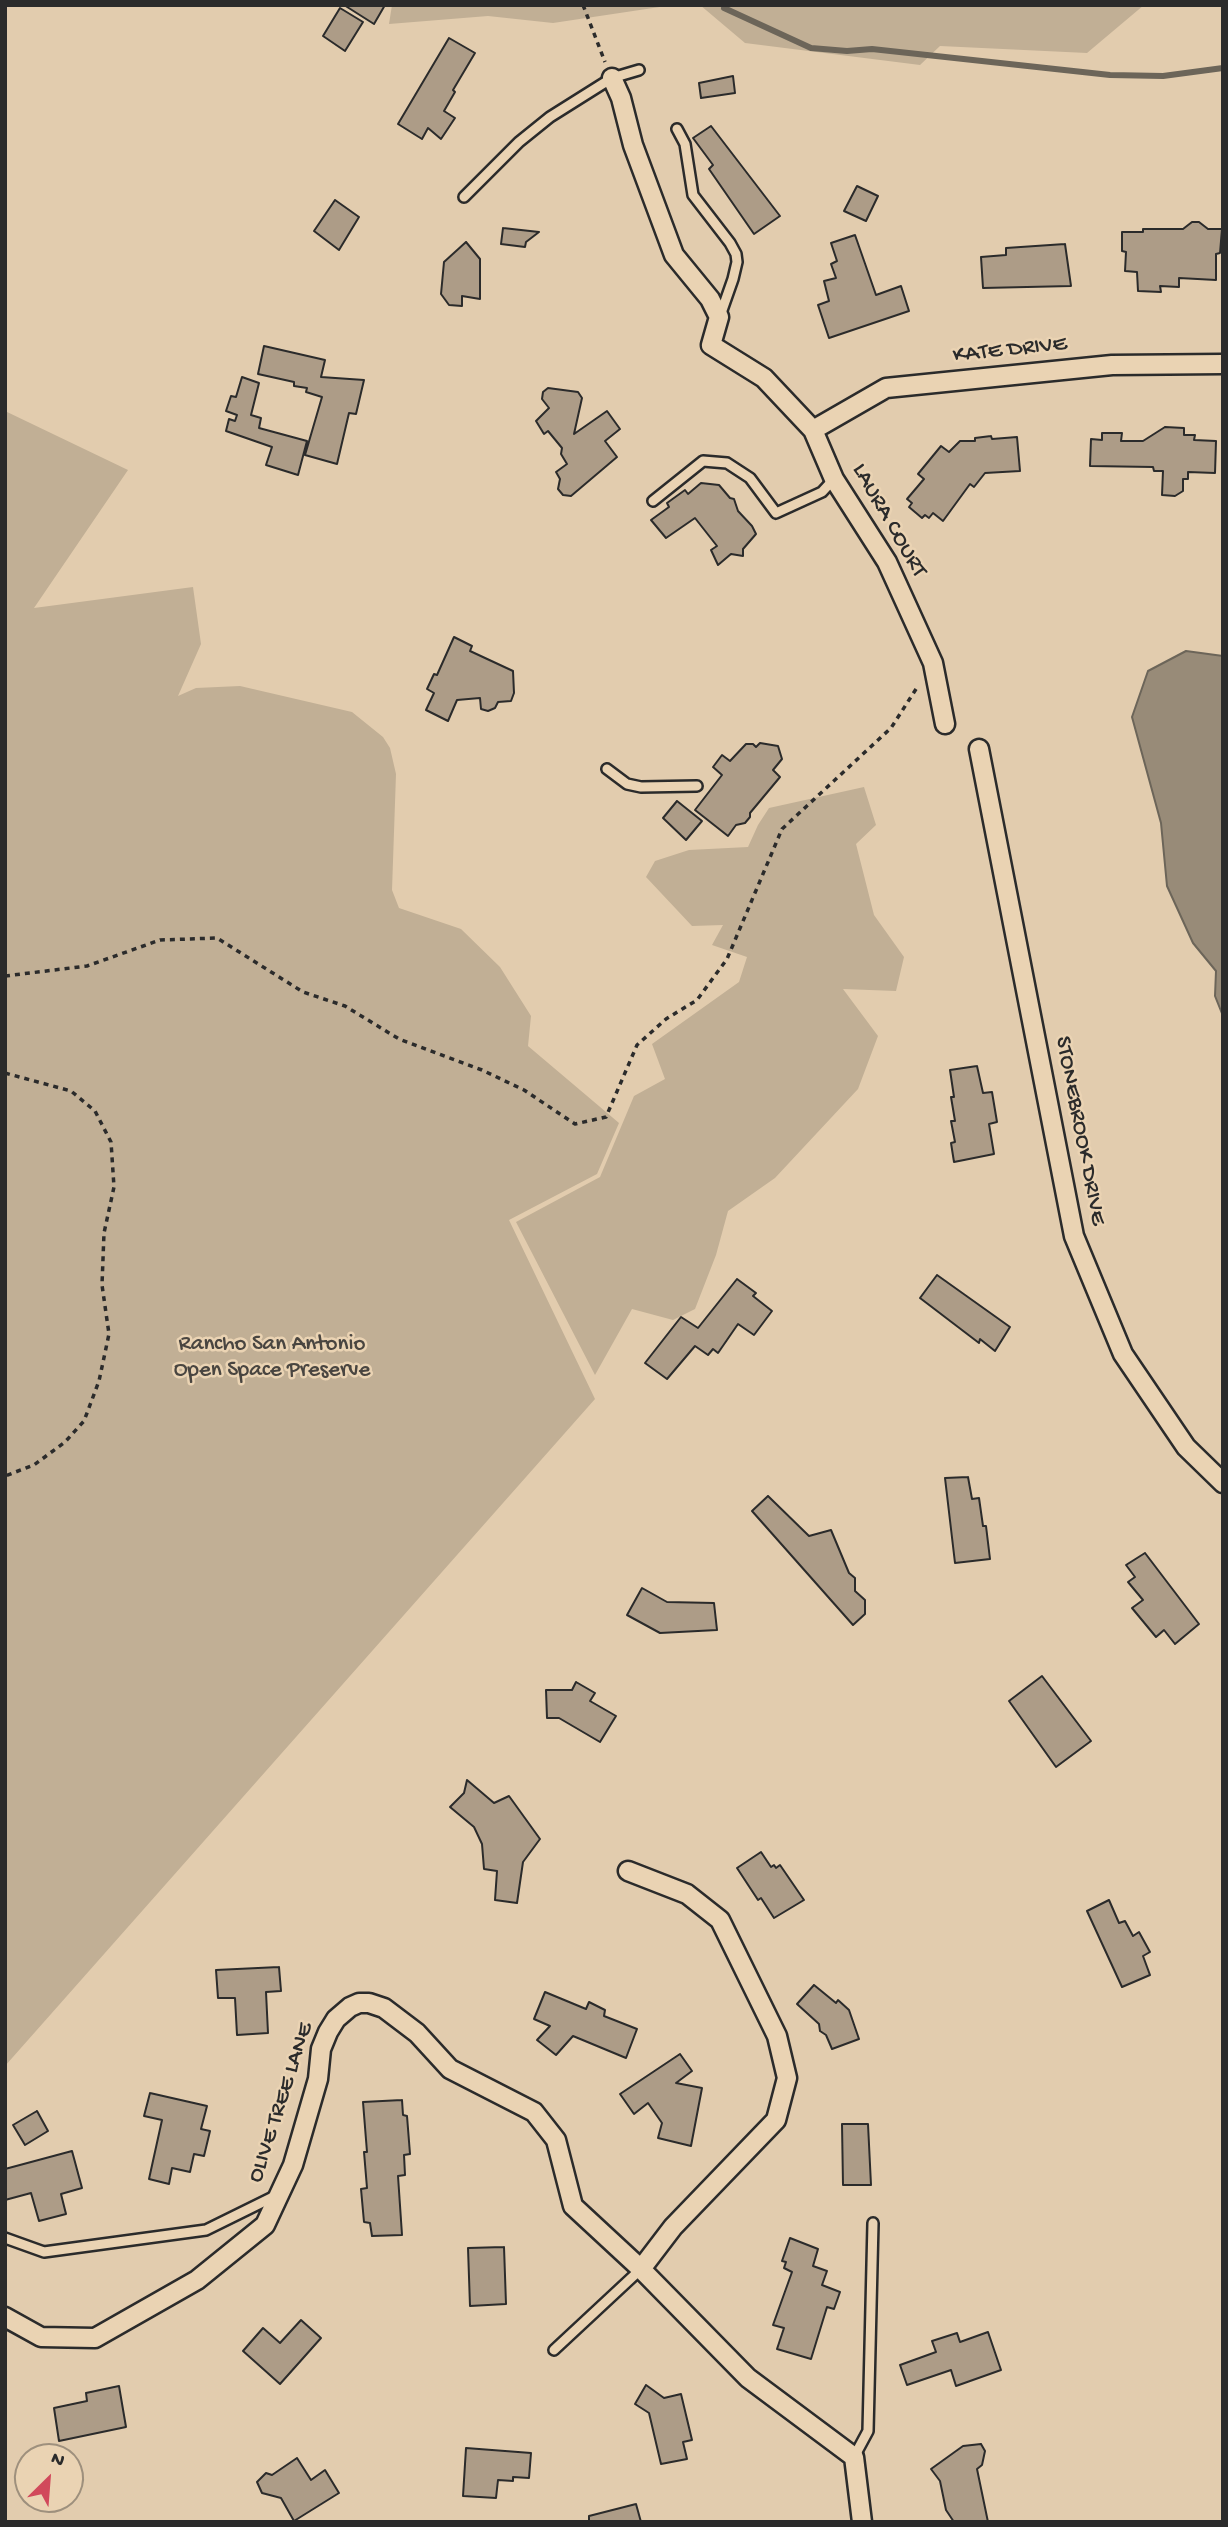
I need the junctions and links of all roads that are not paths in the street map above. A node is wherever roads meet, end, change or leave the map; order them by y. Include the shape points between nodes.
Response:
1 (639, 70) dead end
2 (612, 78) junction
3 (677, 129) dead end
4 (464, 198) dead end
5 (719, 317) junction
6 (1223, 364) edge
7 (813, 430) junction
8 (834, 480) junction
9 (653, 501) dead end
10 (945, 724) dead end
11 (979, 749) dead end
12 (607, 769) dead end
13 (697, 786) dead end
14 (1223, 1483) edge
15 (628, 1871) dead end
16 (280, 2193) junction
17 (873, 2222) dead end
18 (5, 2238) edge
19 (642, 2269) junction
20 (5, 2317) edge
21 (554, 2350) dead end
22 (854, 2456) junction
23 (862, 2522) edge

1 - 2 lane
2 - 4 lane via 519,142
2 - 5 street via 674,255
3 - 5 lane via 685,144 693,195 730,243 737,262
5 - 7 street, LAURA COURT via 711,345 764,378
6 - 7 street, KATE DRIVE via 1112,365 886,388
7 - 8 street, LAURA COURT
8 - 9 lane via 822,492 776,513 750,478 727,463 703,461
8 - 10 street, LAURA COURT via 887,562 933,663
11 - 14 street, STONEBROOK DRIVE via 1074,1236 1124,1354 1186,1447
12 - 13 lane via 627,784 641,787
15 - 19 street via 687,1894 720,1920 778,2036 787,2078 776,2120 673,2227
16 - 18 lane via 206,2230 44,2252
16 - 19 street, OLIVE TREE LANE via 293,2165 328,2032 350,2007 369,2003 384,2008 417,2033 450,2069 534,2112 556,2140 573,2206
16 - 20 street, OLIVE TREE LANE via 265,2225 197,2280 95,2338 41,2337
17 - 22 lane via 868,2431
19 - 21 lane
19 - 22 street, OLIVE TREE LANE via 748,2378
22 - 23 street

